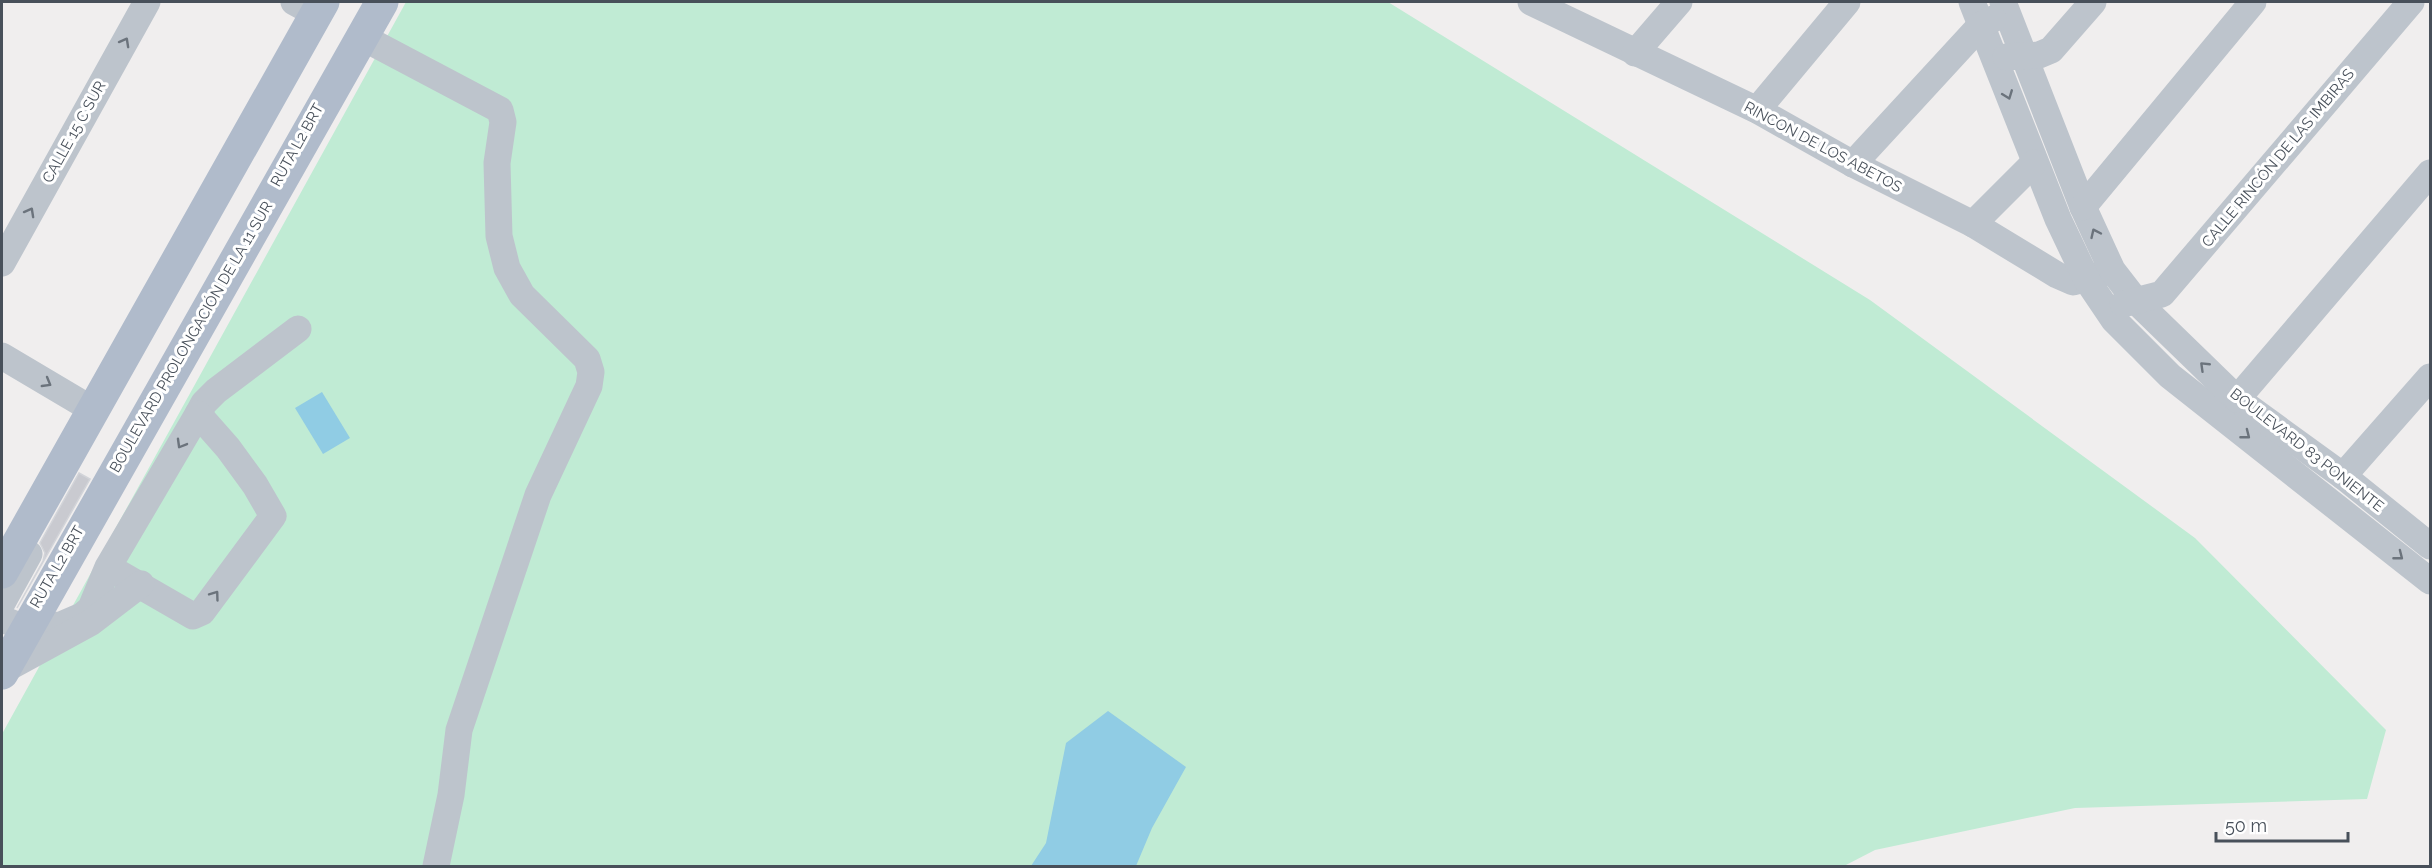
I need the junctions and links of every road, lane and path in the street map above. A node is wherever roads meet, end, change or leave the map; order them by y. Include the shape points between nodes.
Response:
1 (147, 2) edge
2 (380, 2) edge
3 (1531, 2) edge
4 (1679, 2) edge
5 (1847, 2) edge
6 (2093, 2) edge
7 (2253, 2) edge
8 (2411, 2) edge
9 (318, 5) edge
10 (2005, 7) edge
11 (1976, 13) edge
12 (362, 38) junction
13 (1635, 53) junction
14 (2023, 56) junction
15 (1993, 58) junction
16 (1757, 110) junction
17 (2034, 163) junction
18 (1853, 164) junction
19 (2430, 173) edge
20 (2083, 207) junction
21 (1973, 224) junction
22 (2, 263) edge
23 (2112, 270) junction
24 (2087, 280) junction
25 (2136, 301) junction
26 (2104, 308) junction
27 (298, 329) dead end
28 (2, 356) edge
29 (2430, 376) edge
30 (2237, 399) junction
31 (93, 410) junction
32 (198, 414) junction
33 (2343, 476) junction
34 (2430, 546) edge
35 (108, 567) junction
36 (2, 572) edge
37 (2430, 581) edge
38 (141, 584) junction
39 (2, 603) edge
40 (95, 612) junction
41 (17, 625) edge
42 (2, 669) edge
43 (436, 867) edge

22 -> 1 street, CALLE 15 C SUR
2 - 12 main road, BOULEVARD PROLONGACIÓN DE LA 11 SUR
2 - 41 street, RUTA L2 BRT via 113,470
3 - 13 street, RINCON DE LOS ABETOS
4 - 13 street
5 - 16 street
6 - 14 street via 2051,50
7 - 20 street
8 - 25 street, CALLE RINCÓN DE LAS IMBIRAS via 2162,294
9 - 31 main road
9 - 39 street, RUTA L2 BRT
10 - 11 street
10 - 14 street, BOULEVARD 83 PONIENTE
11 - 15 street, BOULEVARD 83 PONIENTE
11 - 18 street
12 - 41 main road, BOULEVARD PROLONGACIÓN DE LA 11 SUR
12 - 43 street via 500,110 503,122 497,163 499,236 507,268 522,294 587,359 591,372 589,386 537,495 459,729
13 - 16 street, RINCON DE LOS ABETOS
14 - 15 street
14 - 20 street, BOULEVARD 83 PONIENTE
15 -> 17 street, BOULEVARD 83 PONIENTE
16 - 18 street, RINCON DE LOS ABETOS
17 - 21 street
17 - 24 street, BOULEVARD 83 PONIENTE
18 - 21 street, RINCON DE LOS ABETOS
19 - 30 street
23 -> 20 street, BOULEVARD 83 PONIENTE
21 - 24 street, RINCON DE LOS ABETOS via 2057,275 2073,282
23 - 24 street
23 - 25 street, BOULEVARD 83 PONIENTE
24 - 26 street, BOULEVARD 83 PONIENTE
25 - 26 street, CALLE RINCÓN DE LAS IMBIRAS
30 -> 25 street, BOULEVARD 83 PONIENTE
26 -> 37 street, BOULEVARD 83 PONIENTE via 2170,376
27 - 32 street via 216,391
28 -> 31 street
29 - 33 street
30 - 33 street, BOULEVARD 83 PONIENTE
31 - 36 main road
32 -> 35 street
38 -> 32 street via 193,616 202,612 273,516 241,467
33 - 34 street, BOULEVARD 83 PONIENTE
35 - 38 street
35 - 40 street
38 - 40 street
40 - 41 street via 71,622
40 - 42 street
41 - 42 main road, BOULEVARD PROLONGACIÓN DE LA 11 SUR

